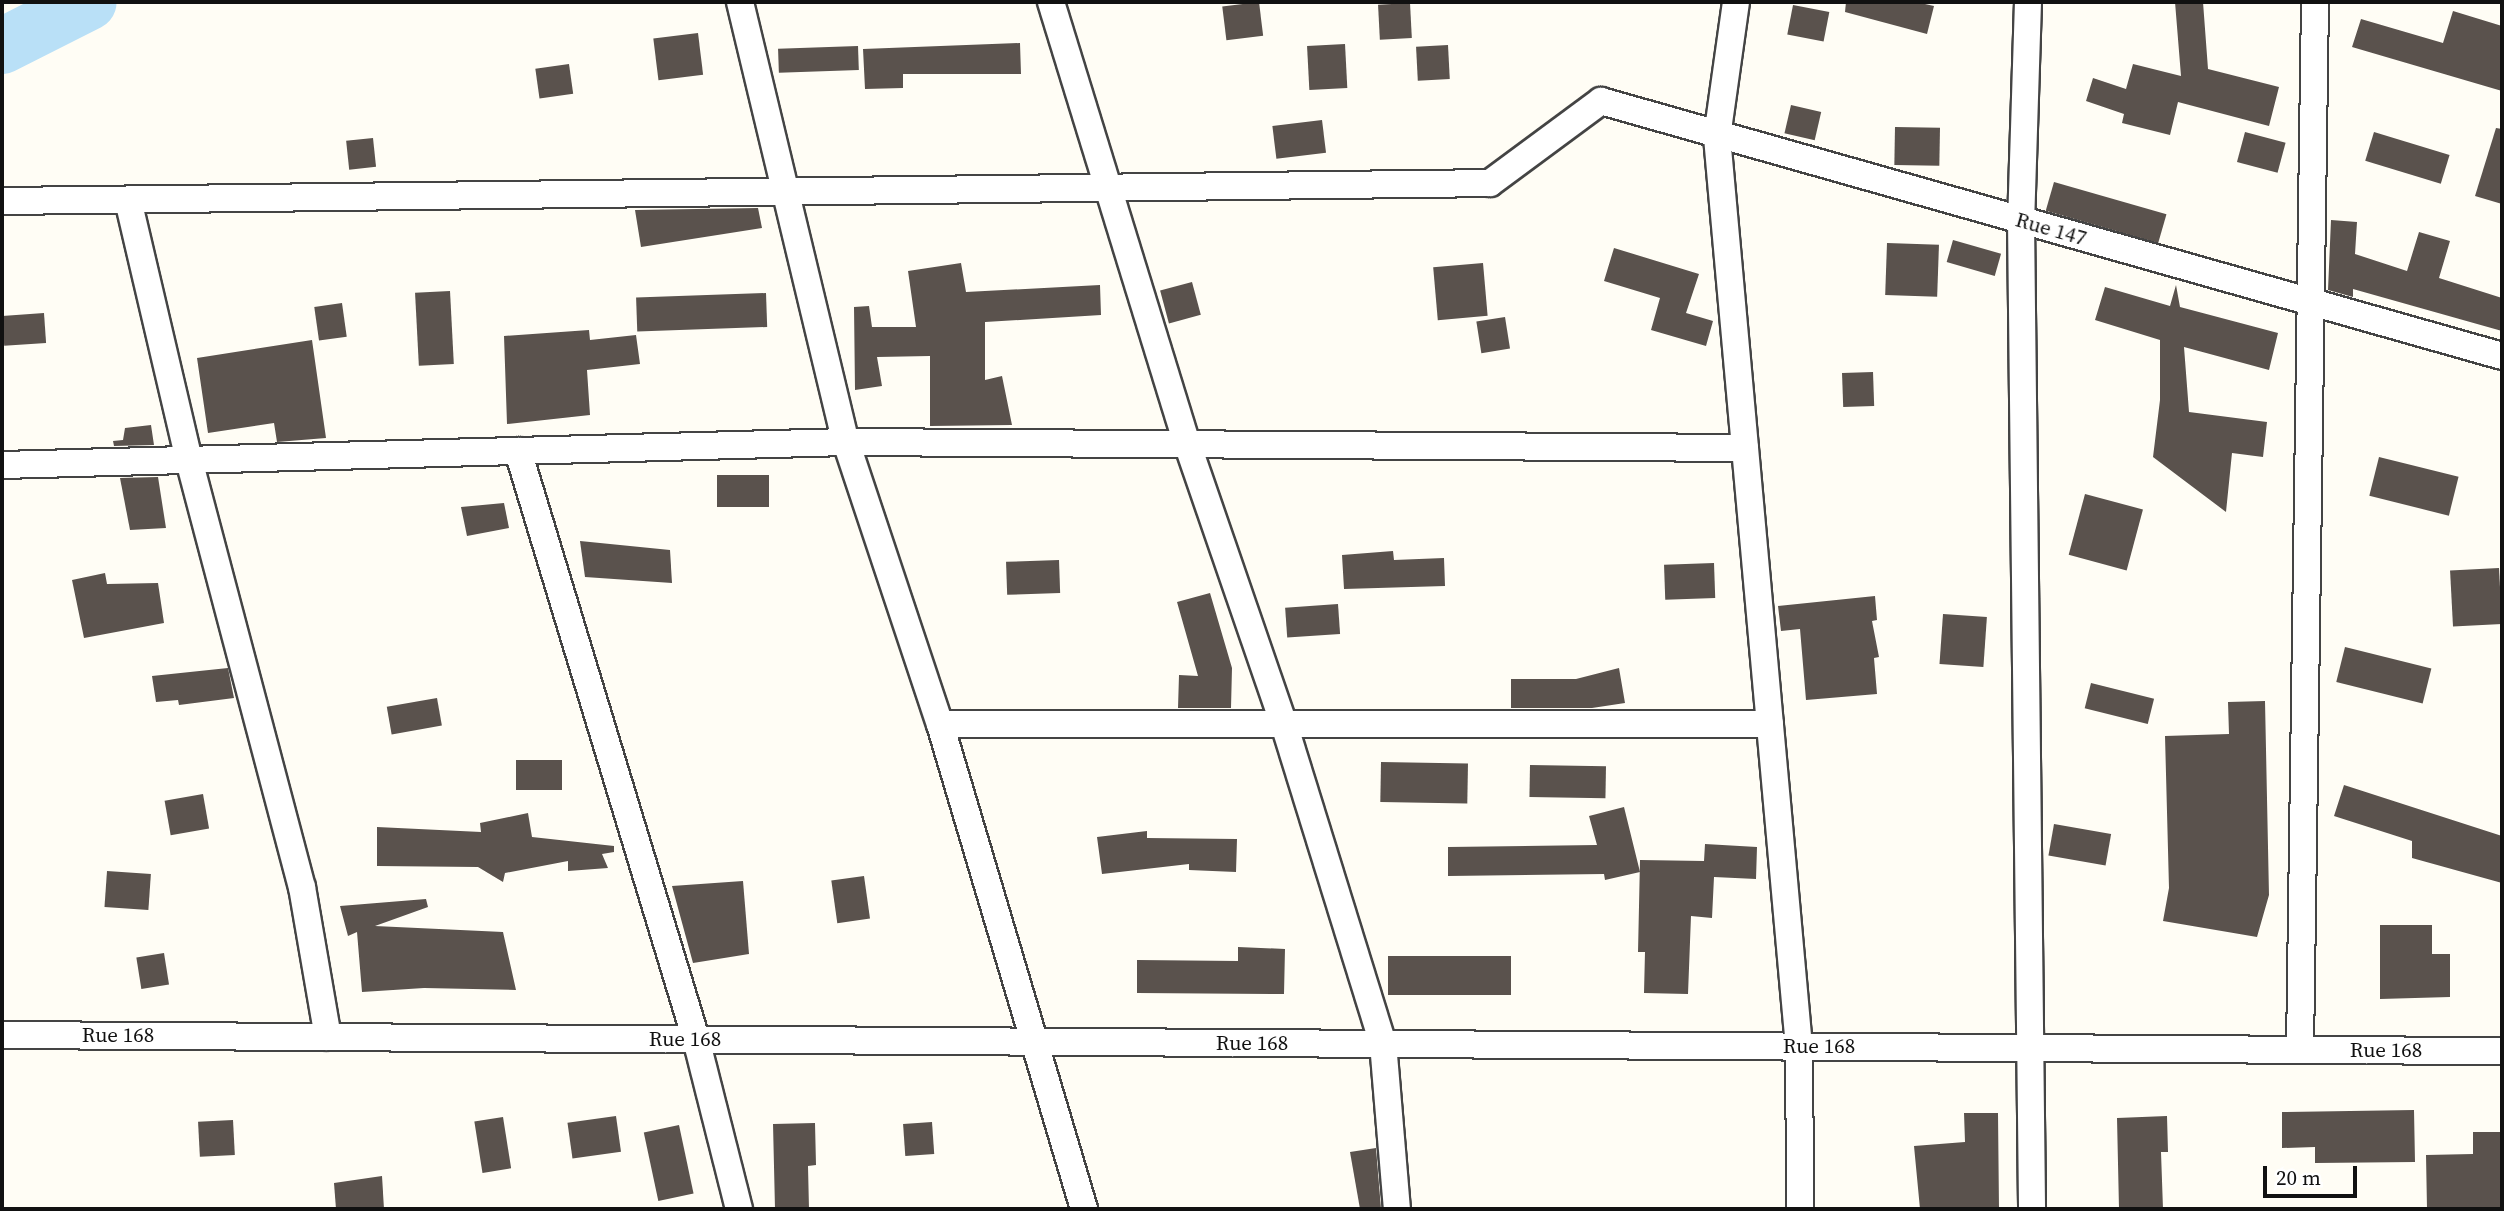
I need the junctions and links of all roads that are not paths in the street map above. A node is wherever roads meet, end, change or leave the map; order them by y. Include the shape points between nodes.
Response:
1 (740, 2) edge
2 (1051, 2) edge
3 (1736, 2) edge
4 (2028, 2) edge
5 (2315, 2) edge
6 (1717, 137) junction
7 (1110, 187) junction
8 (782, 191) junction
9 (128, 200) junction
10 (2, 201) edge
11 (2021, 220) junction
12 (2310, 302) junction
13 (2502, 356) edge
14 (846, 442) junction
15 (1187, 443) junction
16 (1745, 448) junction
17 (518, 451) junction
18 (189, 460) junction
19 (2, 465) edge
20 (940, 724) junction
21 (1284, 724) junction
22 (1770, 724) junction
23 (2, 1035) edge
24 (328, 1037) junction
25 (696, 1039) junction
26 (1035, 1042) junction
27 (1383, 1043) junction
28 (1799, 1046) junction
29 (2030, 1048) junction
30 (2300, 1049) junction
31 (2502, 1051) edge
32 (739, 1209) edge
33 (1084, 1209) edge
34 (1397, 1209) edge
35 (1800, 1209) edge
36 (2032, 1209) edge

1 - 8 street
2 - 7 street
3 - 6 street
4 - 11 street
5 - 12 street
6 - 7 street, Rue 147 via 1601,101 1490,183
6 - 11 street, Rue 147
6 - 16 street
7 - 8 street
7 - 15 street
8 - 9 street
8 - 14 street
9 - 10 street
9 - 18 street
11 - 12 street, Rue 147
11 - 29 street
12 - 13 street, Rue 147
12 - 30 street
14 - 15 street
14 - 17 street
14 - 20 street
15 - 16 street
15 - 21 street
16 - 22 street
17 - 18 street
17 - 25 street
18 - 19 street
18 - 24 street via 302,887
20 - 21 street
20 - 26 street
21 - 22 street
21 - 27 street
22 - 28 street
23 - 24 street, Rue 168
24 - 25 street, Rue 168
25 - 26 street, Rue 168
25 - 32 street
26 - 27 street, Rue 168
26 - 33 street
27 - 28 street, Rue 168
27 - 34 street
28 - 29 street, Rue 168
28 - 35 street
29 - 30 street, Rue 168
29 - 36 street
30 - 31 street, Rue 168

